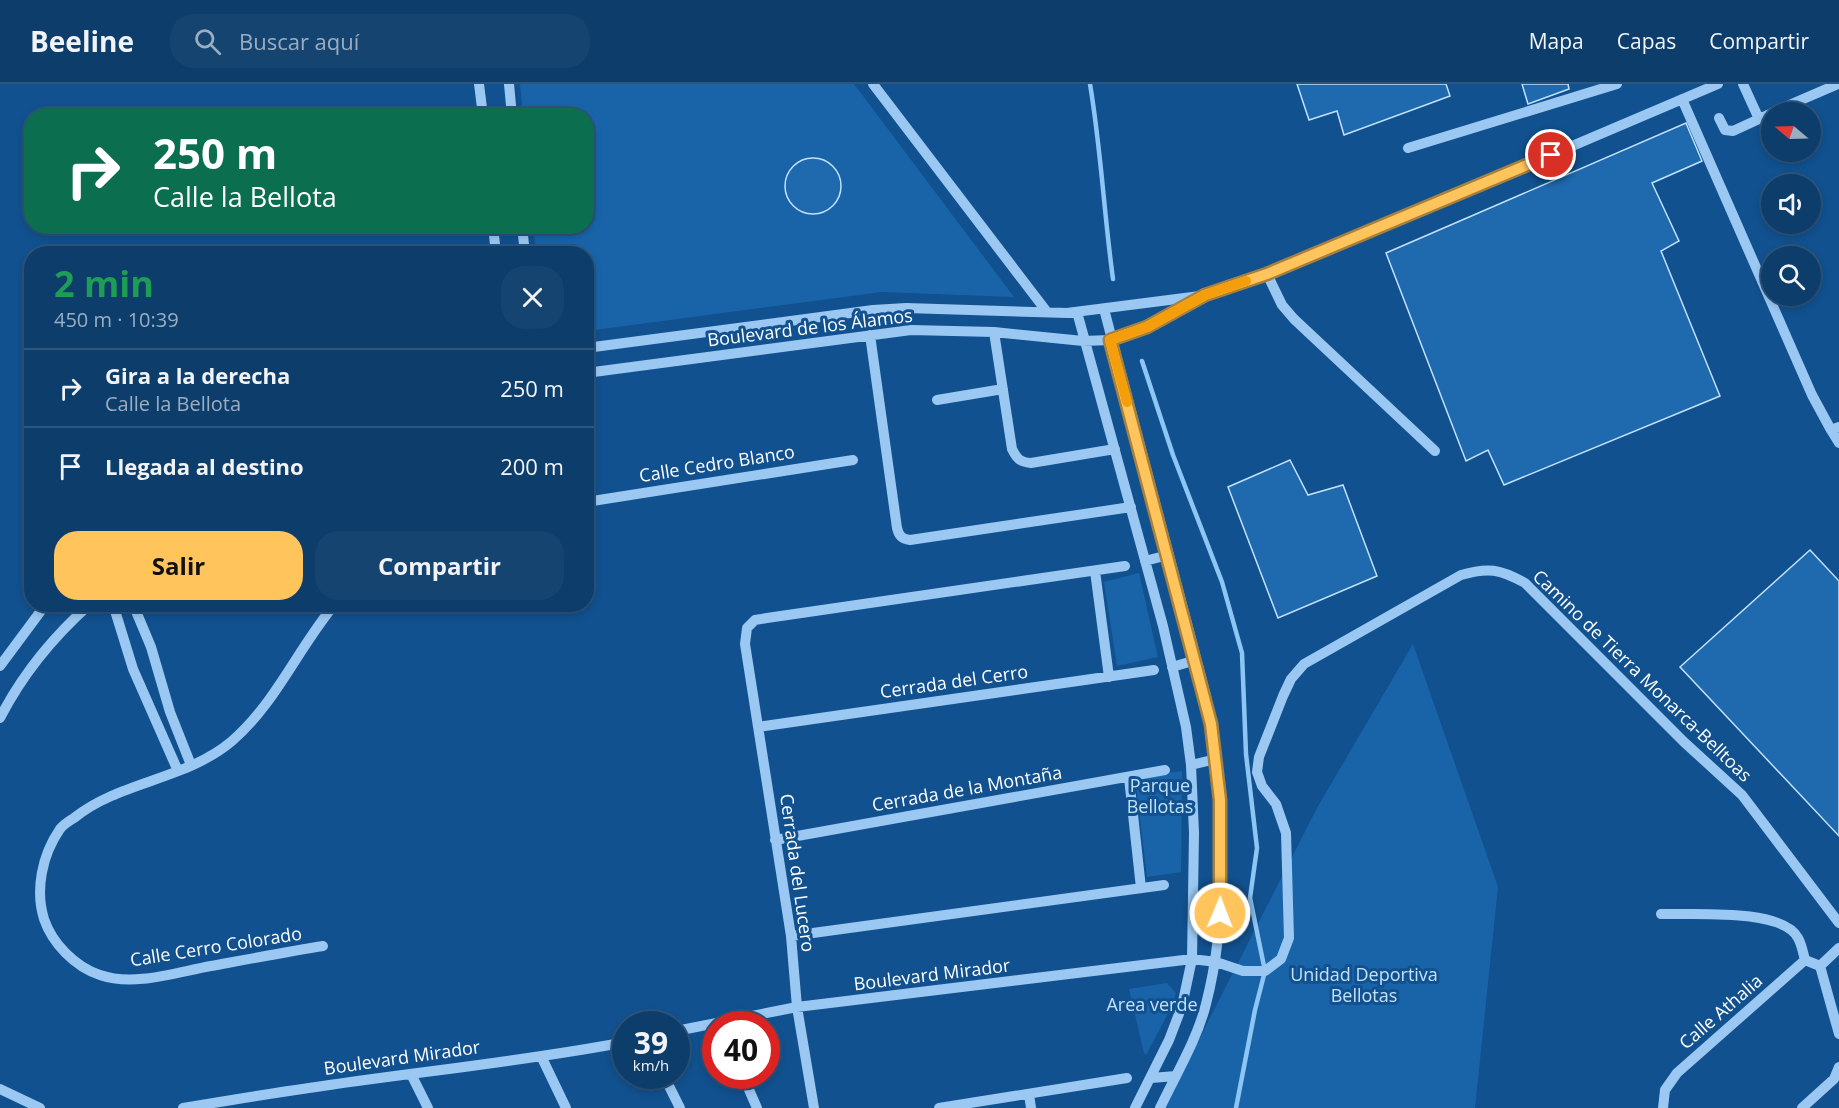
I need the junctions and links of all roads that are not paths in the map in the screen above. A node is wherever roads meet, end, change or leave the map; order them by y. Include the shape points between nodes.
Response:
1 (479, 84) edge
2 (509, 84) edge
3 (873, 84) edge
4 (1617, 84) edge
5 (1718, 84) edge
6 (1743, 84) edge
7 (1838, 84) edge
8 (1682, 99) junction
9 (1797, 102) edge
10 (482, 108) edge
11 (512, 108) edge
12 (1719, 118) dead end
13 (1759, 119) joint
14 (1408, 148) dead end
15 (1267, 274) junction
16 (1205, 295) junction
17 (1104, 309) junction
18 (1047, 312) junction
19 (1077, 312) junction
20 (994, 332) junction
21 (870, 335) junction
22 (1110, 340) junction
23 (1083, 341) junction
24 (594, 347) edge
25 (594, 372) edge
26 (1003, 388) junction
27 (937, 400) dead end
28 (1835, 429) edge
29 (1839, 443) edge
30 (1115, 449) junction
31 (1435, 451) dead end
32 (853, 460) dead end
33 (594, 501) edge
34 (1131, 507) junction
35 (1168, 555) junction
36 (1145, 561) junction
37 (1125, 566) dead end
38 (1095, 571) junction
39 (40, 612) edge
40 (82, 612) edge
41 (115, 612) edge
42 (136, 612) edge
43 (329, 612) edge
44 (1196, 660) junction
45 (0, 666) edge
46 (1172, 667) junction
47 (1154, 670) dead end
48 (159, 674) junction
49 (1109, 677) junction
50 (139, 682) junction
51 (0, 718) edge
52 (758, 727) junction
53 (1216, 759) junction
54 (191, 765) junction
55 (1191, 765) junction
56 (1165, 770) dead end
57 (178, 771) junction
58 (1129, 778) junction
59 (775, 840) junction
60 (1164, 885) dead end
61 (1141, 888) junction
62 (1661, 914) dead end
63 (1839, 923) edge
64 (791, 936) junction
65 (323, 946) dead end
66 (1839, 948) edge
67 (1192, 959) junction
68 (1805, 960) junction
69 (1216, 962) junction
70 (1820, 966) junction
71 (797, 1007) junction
72 (778, 1011) edge
73 (1839, 1034) edge
74 (612, 1045) edge
75 (542, 1058) junction
76 (1839, 1068) edge
77 (411, 1074) junction
78 (1176, 1076) junction
79 (1127, 1078) dead end
80 (1152, 1078) junction
81 (0, 1089) edge
82 (670, 1089) edge
83 (749, 1089) edge
84 (1029, 1094) junction
85 (40, 1108) edge
86 (189, 1108) edge
87 (428, 1108) edge
88 (566, 1108) edge
89 (680, 1108) edge
90 (757, 1108) edge
91 (814, 1108) edge
92 (939, 1108) edge
93 (1031, 1108) edge
94 (1135, 1108) edge
95 (1160, 1108) edge
96 (1663, 1108) edge
97 (1802, 1108) edge

1 - 10 street
2 - 11 street
3 - 18 street
4 - 14 street
5 - 8 street
6 - 13 street
7 - 9 street
8 - 15 street
8 - 28 street via 1812,395
12 - 13 street via 1725,130 1733,131
15 - 16 street
15 - 31 street via 1294,319
16 - 17 street, Boulevard de los Álamos
16 - 22 street, Boulevard de los Álamos via 1147,327
17 - 19 street, Boulevard de los Álamos
17 - 22 street
18 - 19 street, Boulevard de los Álamos
18 - 24 street, Boulevard de los Álamos via 895,309
19 - 23 street
20 - 21 street, Boulevard de los Álamos via 911,330
20 - 23 street, Boulevard de los Álamos
20 - 26 street
21 - 25 street, Boulevard de los Álamos
21 - 34 street via 897,528 904,539
22 - 23 street, Boulevard de los Álamos
22 - 35 street
23 - 30 street
26 - 27 street
26 - 30 street via 1012,448 1022,462
28 - 29 street
30 - 34 street
32 - 33 street, Calle Cedro Blanco
34 - 36 street
35 - 36 street
35 - 44 street
36 - 46 street
37 - 38 street
38 - 49 street
38 - 52 street, Cerrada del Lucero via 755,621 747,628 745,644
39 - 45 street
40 - 51 street via 39,658
41 - 50 street
42 - 48 street
43 - 54 street via 258,715 230,742
44 - 46 street
44 - 53 street
46 - 55 street
47 - 49 street, Cerrada del Cerro
48 - 50 street
48 - 54 street
49 - 52 street, Cerrada del Cerro
50 - 57 street
52 - 59 street, Cerrada del Lucero
53 - 55 street
53 - 69 street via 1221,850
54 - 57 street
55 - 67 street
56 - 58 street, Cerrada de la Montaña
57 - 65 street, Calle Cerro Colorado via 90,804 61,828 47,854 40,879 40,906 49,934 74,961 100,975 132,980
58 - 59 street, Cerrada de la Montaña
58 - 61 street
59 - 64 street, Cerrada del Lucero
60 - 61 street
61 - 64 street
62 - 68 street via 1740,915 1775,920 1798,936
63 - 69 street, Camino de Tierra Monarca-Belltoas via 1742,795 1525,583 1504,571 1479,569 1461,575 1304,664 1291,678 1259,757 1257,772 1276,804 1286,833 1289,938 1281,959 1265,971 1243,971
64 - 71 street, Cerrada del Lucero
66 - 70 street
67 - 69 street, Camino de Tierra Monarca-Belltoas
67 - 71 street, Boulevard Mirador
67 - 80 street via 1182,1006
68 - 70 street
68 - 96 street, Calle Athalia via 1677,1073 1665,1090
69 - 78 street via 1206,1006
70 - 73 street
71 - 72 street, Boulevard Mirador
71 - 91 street, Cerrada del Lucero
74 - 75 street, Boulevard Mirador
75 - 77 street, Boulevard Mirador
75 - 88 street
76 - 97 street via 1834,1079
77 - 86 street, Boulevard Mirador
77 - 87 street
78 - 80 street
78 - 95 street
79 - 84 street
80 - 94 street
81 - 85 street
82 - 89 street
83 - 90 street
84 - 92 street
84 - 93 street

